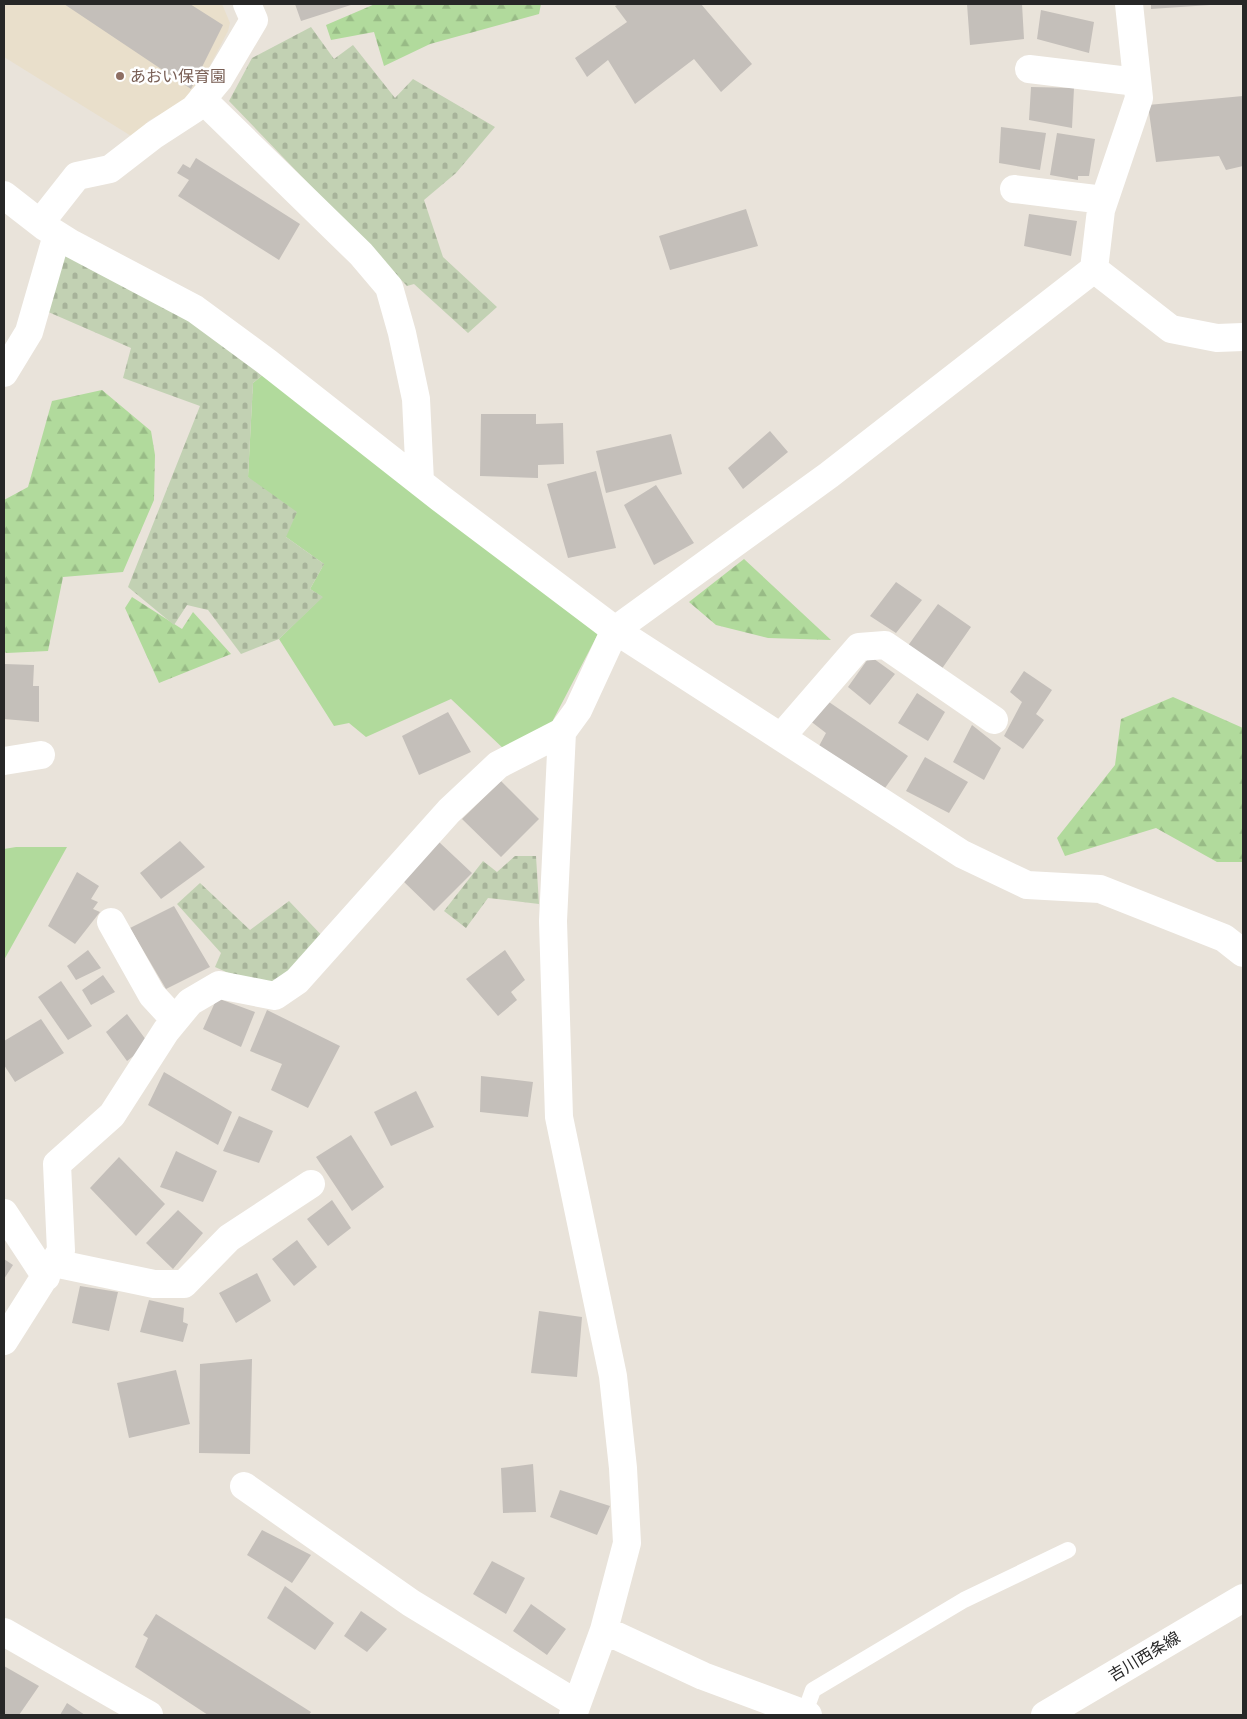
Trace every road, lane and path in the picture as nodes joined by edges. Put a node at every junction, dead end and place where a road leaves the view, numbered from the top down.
1 (247, 4) edge
2 (1128, 4) edge
3 (1029, 69) dead end
4 (1137, 82) junction
5 (202, 99) junction
6 (1014, 189) dead end
7 (4, 195) edge
8 (1104, 200) junction
9 (49, 229) junction
10 (1094, 269) junction
11 (1243, 336) edge
12 (4, 373) edge
13 (420, 482) junction
14 (615, 630) junction
15 (994, 720) dead end
16 (562, 732) junction
17 (781, 737) junction
18 (41, 755) dead end
19 (4, 762) edge
20 (111, 922) dead end
21 (1243, 953) edge
22 (175, 1020) junction
23 (312, 1184) dead end
24 (4, 1213) edge
25 (50, 1270) junction
26 (4, 1341) edge
27 (244, 1486) dead end
28 (1068, 1550) dead end
29 (1243, 1598) edge
30 (604, 1630) junction
31 (4, 1632) edge
32 (575, 1710) edge
33 (150, 1715) edge
34 (806, 1715) edge
35 (1045, 1715) edge

1 - 5 street
2 - 4 street
3 - 4 street
4 - 8 street
5 - 9 street
5 - 13 street
6 - 8 street
7 - 9 street
8 - 10 street
9 - 12 street
9 - 13 street
10 - 11 street
10 - 14 street
13 - 14 street
14 - 16 street
14 - 17 street
15 - 17 street
16 - 22 street
16 - 30 street
17 - 21 street
18 - 19 street
20 - 22 street
22 - 25 street
23 - 25 street
24 - 25 street
25 - 26 street
27 - 32 street
28 - 34 lane
29 - 35 street, 吉川西条線
30 - 32 street
30 - 34 street
31 - 33 street

